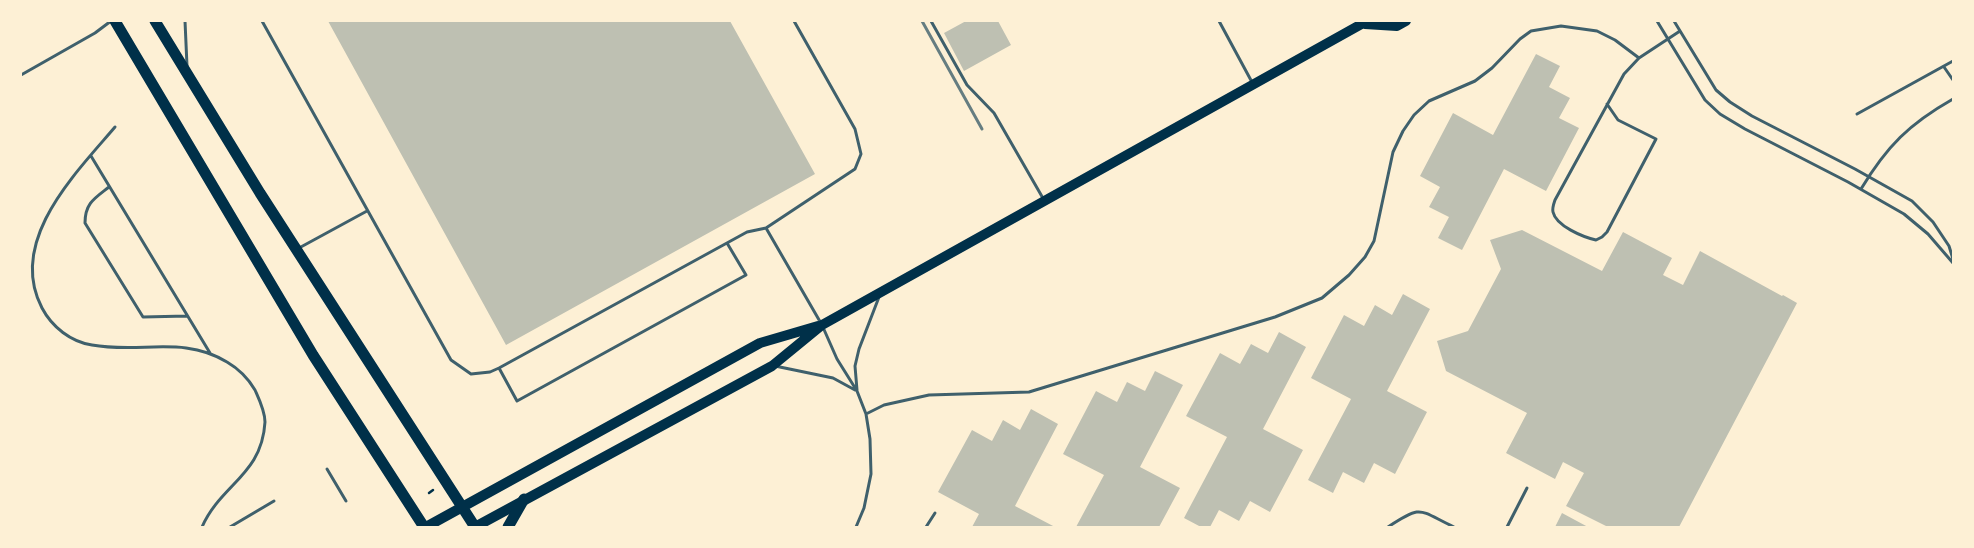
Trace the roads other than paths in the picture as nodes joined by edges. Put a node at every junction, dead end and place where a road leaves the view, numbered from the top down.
1 (111, 21) edge
2 (115, 21) edge
3 (155, 21) edge
4 (185, 21) edge
5 (262, 21) edge
6 (794, 21) edge
7 (932, 21) edge
8 (1219, 21) edge
9 (1406, 21) edge
10 (1657, 21) edge
11 (1674, 21) edge
12 (1366, 22) edge
13 (1680, 31) junction
14 (1667, 38) junction
15 (1639, 58) junction
16 (1953, 62) edge
17 (1944, 67) junction
18 (21, 75) edge
19 (187, 76) junction
20 (1953, 80) edge
21 (1254, 85) junction
22 (1953, 99) edge
23 (1607, 104) junction
24 (1857, 114) dead end
25 (115, 127) dead end
26 (91, 156) junction
27 (1869, 176) junction
28 (109, 187) junction
29 (1861, 189) junction
30 (1045, 201) junction
31 (367, 211) junction
32 (766, 228) junction
33 (727, 243) junction
34 (296, 249) junction
35 (1953, 259) edge
36 (1953, 263) edge
37 (880, 292) junction
38 (187, 316) junction
39 (822, 325) junction
40 (210, 353) junction
41 (772, 366) junction
42 (499, 368) junction
43 (857, 391) junction
44 (866, 414) junction
45 (327, 469) dead end
46 (1527, 488) dead end
47 (524, 499) junction
48 (274, 501) dead end
49 (346, 501) dead end
50 (463, 507) junction
51 (935, 513) dead end
52 (858, 526) edge
53 (202, 527) edge
54 (230, 527) edge
55 (425, 527) edge
56 (475, 527) edge
57 (508, 527) edge
58 (926, 527) edge
59 (1388, 527) edge
60 (1454, 527) edge
61 (1507, 527) edge

1 - 18 lane
2 - 55 highway
3 - 19 highway
4 - 19 lane
5 - 31 lane
6 - 32 lane
7 - 30 lane
8 - 21 lane
9 - 12 main road
10 - 14 lane
11 - 13 lane
12 - 21 main road
13 - 14 lane
13 - 27 lane
14 - 15 lane
14 - 29 lane
15 - 23 lane
15 - 44 lane
16 - 17 lane
17 - 20 lane
17 - 24 lane
19 - 34 highway
21 - 30 main road
22 - 27 lane
23 - 23 lane
25 - 26 lane
26 - 28 lane
26 - 40 lane
27 - 29 lane
27 - 35 lane
28 - 38 lane
28 - 38 lane
29 - 36 lane
30 - 37 main road
31 - 34 lane
31 - 42 lane
32 - 33 lane
32 - 39 lane
33 - 42 lane
33 - 42 lane
34 - 50 highway
37 - 39 main road
37 - 43 lane
38 - 40 lane
39 - 41 main road
39 - 43 lane
39 - 50 main road
40 - 53 lane
41 - 43 lane
41 - 47 main road
43 - 44 lane
44 - 52 lane
45 - 49 lane
46 - 61 lane
47 - 56 main road
47 - 57 highway
48 - 54 lane
50 - 55 main road
50 - 56 highway
51 - 58 lane
59 - 60 lane

